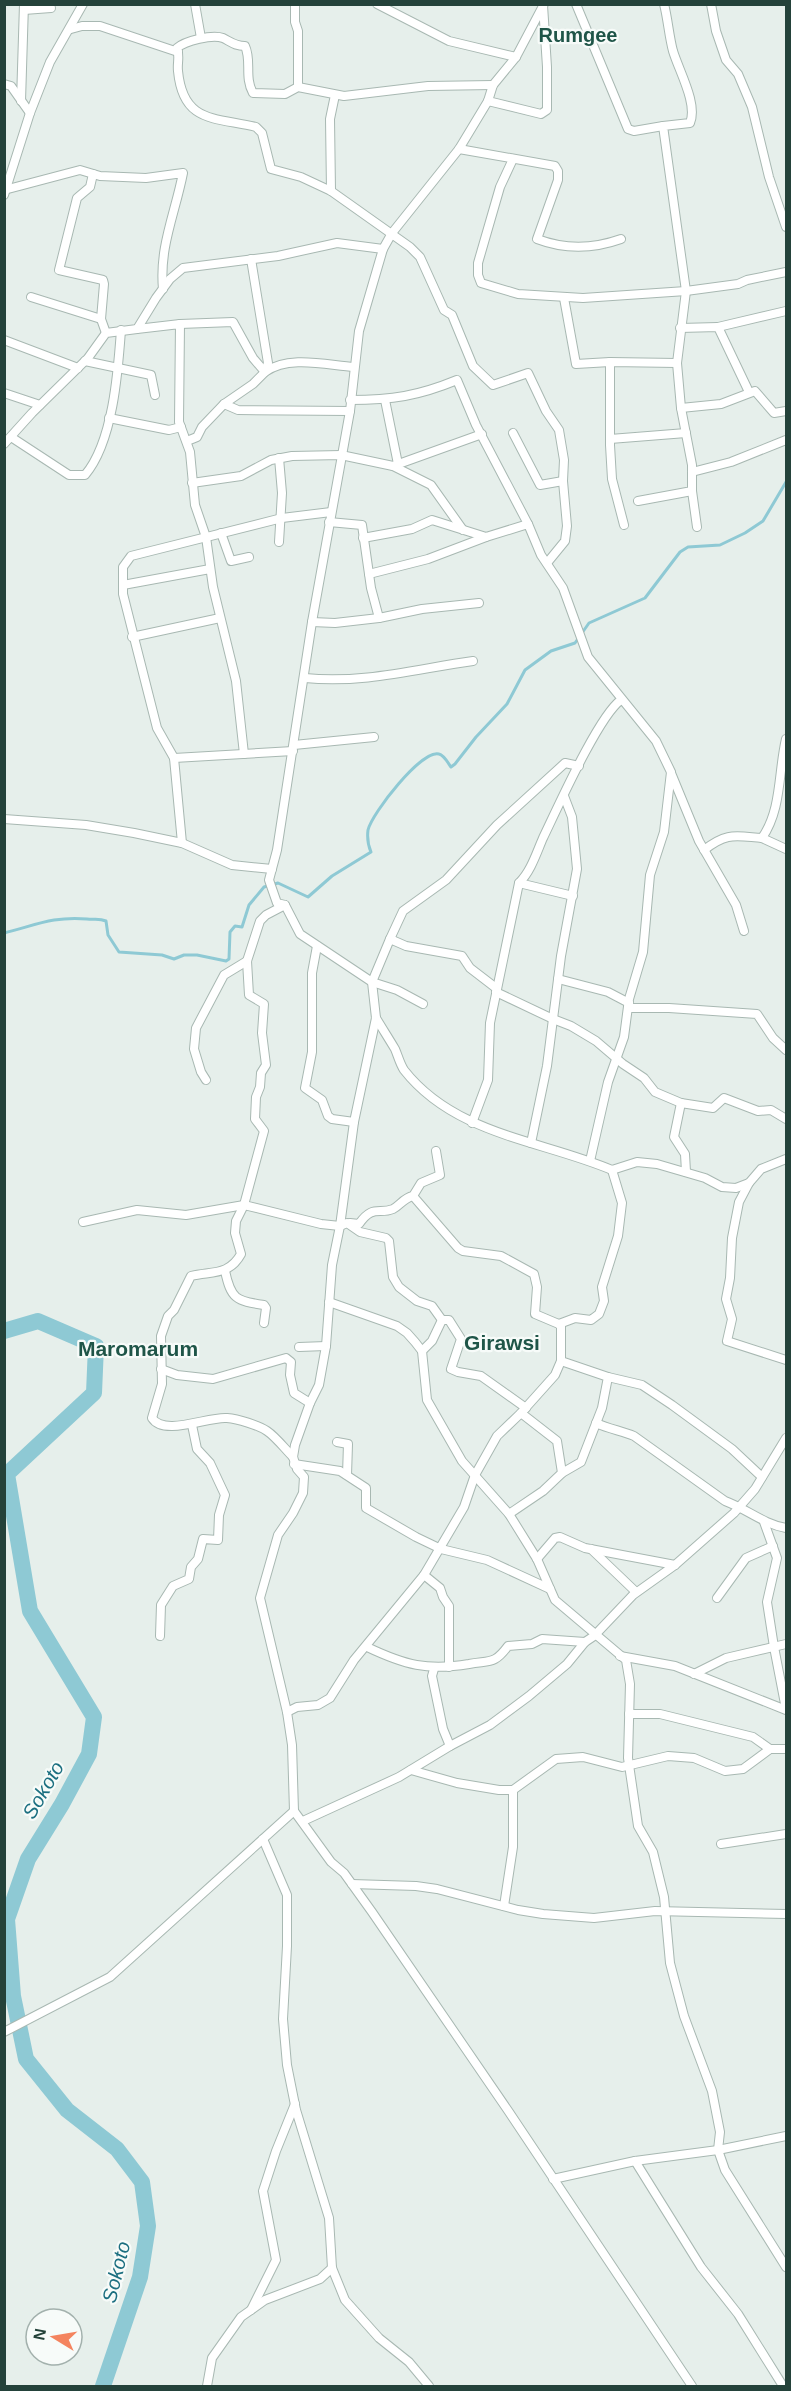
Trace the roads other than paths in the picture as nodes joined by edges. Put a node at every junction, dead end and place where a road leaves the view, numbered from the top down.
1 (195, 4) edge
2 (296, 4) edge
3 (378, 4) edge
4 (576, 4) edge
5 (664, 4) edge
6 (711, 4) edge
7 (543, 5) edge
8 (81, 6) edge
9 (24, 8) edge
10 (51, 8) dead end
11 (71, 30) junction
12 (201, 39) junction
13 (178, 52) junction
14 (516, 57) junction
15 (4, 84) edge
16 (493, 85) junction
17 (298, 87) junction
18 (335, 95) junction
19 (488, 100) junction
20 (21, 102) junction
21 (30, 113) junction
22 (663, 126) junction
23 (459, 149) junction
24 (513, 159) junction
25 (93, 174) junction
26 (331, 191) junction
27 (6, 192) edge
28 (786, 227) edge
29 (392, 233) junction
30 (621, 239) dead end
31 (383, 249) junction
32 (251, 259) junction
33 (162, 267) junction
34 (183, 268) junction
35 (786, 272) edge
36 (163, 289) junction
37 (686, 291) junction
38 (31, 297) dead end
39 (564, 298) junction
40 (786, 311) edge
41 (101, 319) junction
42 (180, 324) junction
43 (718, 327) junction
44 (680, 328) junction
45 (137, 329) junction
46 (121, 330) junction
47 (106, 333) junction
48 (4, 339) edge
49 (610, 362) junction
50 (677, 363) junction
51 (81, 365) junction
52 (354, 367) junction
53 (119, 369) junction
54 (265, 372) junction
55 (749, 392) junction
56 (4, 393) edge
57 (155, 394) dead end
58 (350, 400) junction
59 (385, 400) junction
60 (224, 404) junction
61 (40, 405) junction
62 (681, 408) junction
63 (350, 411) junction
64 (786, 411) edge
65 (109, 418) junction
66 (181, 427) junction
67 (482, 434) junction
68 (513, 434) dead end
69 (686, 434) junction
70 (610, 440) junction
71 (786, 440) edge
72 (8, 441) edge
73 (187, 441) junction
74 (341, 455) junction
75 (279, 458) junction
76 (395, 465) junction
77 (692, 472) junction
78 (563, 481) junction
79 (192, 483) junction
80 (692, 491) junction
81 (638, 501) dead end
82 (331, 512) junction
83 (282, 518) junction
84 (329, 522) junction
85 (528, 524) junction
86 (624, 525) dead end
87 (697, 527) dead end
88 (464, 530) junction
89 (221, 533) junction
90 (206, 537) junction
91 (486, 537) junction
92 (363, 538) junction
93 (279, 542) dead end
94 (249, 557) dead end
95 (547, 563) junction
96 (210, 569) junction
97 (369, 573) junction
98 (123, 585) junction
99 (479, 603) dead end
100 (220, 618) junction
101 (379, 618) junction
102 (312, 622) junction
103 (132, 637) junction
104 (473, 661) dead end
105 (305, 678) junction
106 (621, 699) junction
107 (374, 737) dead end
108 (786, 739) edge
109 (294, 748) junction
110 (244, 754) junction
111 (174, 758) junction
112 (579, 766) junction
113 (671, 772) junction
114 (564, 796) junction
115 (4, 819) edge
116 (770, 825) junction
117 (762, 838) junction
118 (182, 843) junction
119 (784, 847) edge
120 (704, 850) junction
121 (272, 869) junction
122 (519, 883) junction
123 (573, 896) junction
124 (285, 905) junction
125 (744, 931) dead end
126 (390, 939) junction
127 (317, 946) junction
128 (247, 961) junction
129 (558, 978) junction
130 (372, 982) junction
131 (496, 990) junction
132 (423, 1004) dead end
133 (628, 1005) junction
134 (376, 1018) junction
135 (553, 1019) junction
136 (786, 1050) edge
137 (616, 1058) junction
138 (206, 1080) dead end
139 (681, 1103) junction
140 (786, 1119) edge
141 (354, 1122) junction
142 (472, 1123) junction
143 (531, 1143) junction
144 (436, 1151) dead end
145 (786, 1159) edge
146 (590, 1161) junction
147 (612, 1170) junction
148 (686, 1172) junction
149 (749, 1183) junction
150 (413, 1196) junction
151 (244, 1205) junction
152 (83, 1222) dead end
153 (344, 1225) junction
154 (225, 1271) junction
155 (329, 1302) junction
156 (442, 1320) junction
157 (264, 1323) dead end
158 (559, 1324) junction
159 (326, 1346) junction
160 (298, 1347) dead end
161 (422, 1351) junction
162 (786, 1360) edge
163 (561, 1361) junction
164 (161, 1369) junction
165 (608, 1377) junction
166 (310, 1403) junction
167 (524, 1411) junction
168 (596, 1424) junction
169 (192, 1425) junction
170 (786, 1438) edge
171 (337, 1442) dead end
172 (786, 1451) edge
173 (775, 1458) junction
174 (294, 1461) junction
175 (562, 1473) junction
176 (347, 1475) junction
177 (475, 1475) junction
178 (762, 1477) junction
179 (741, 1507) junction
180 (510, 1514) junction
181 (764, 1522) junction
182 (786, 1528) edge
183 (773, 1546) junction
184 (441, 1549) junction
185 (591, 1549) junction
186 (537, 1559) junction
187 (675, 1565) junction
188 (424, 1575) junction
189 (550, 1589) junction
190 (636, 1592) junction
191 (717, 1598) dead end
192 (160, 1636) dead end
193 (594, 1636) junction
194 (585, 1642) junction
195 (786, 1644) edge
196 (367, 1647) junction
197 (774, 1647) junction
198 (620, 1656) junction
199 (449, 1667) junction
200 (434, 1669) junction
201 (694, 1674) junction
202 (786, 1709) edge
203 (287, 1712) junction
204 (629, 1714) junction
205 (450, 1746) junction
206 (770, 1749) junction
207 (786, 1749) edge
208 (629, 1765) junction
209 (411, 1770) junction
210 (513, 1790) junction
211 (294, 1811) junction
212 (303, 1821) junction
213 (786, 1834) edge
214 (263, 1839) junction
215 (721, 1844) dead end
216 (352, 1884) junction
217 (504, 1906) junction
218 (665, 1912) junction
219 (786, 1914) edge
220 (4, 2032) edge
221 (295, 2104) junction
222 (786, 2136) edge
223 (718, 2150) junction
224 (635, 2161) junction
225 (553, 2179) junction
226 (786, 2267) edge
227 (332, 2268) junction
228 (251, 2310) junction
229 (207, 2386) edge
230 (429, 2386) edge
231 (692, 2386) edge
232 (783, 2386) edge

1 - 12 street
2 - 17 street
3 - 14 street
4 - 22 street
5 - 22 street
6 - 28 street
7 - 14 street
7 - 19 street
8 - 11 street
9 - 10 street
9 - 20 street
11 - 13 street
11 - 21 street
12 - 13 street
12 - 17 street
13 - 26 street
14 - 16 street
15 - 20 street
16 - 18 street
16 - 19 street
17 - 18 street
18 - 26 street
19 - 23 street
20 - 21 street
21 - 27 street
22 - 37 street
23 - 24 street
23 - 29 street
24 - 30 street
24 - 39 street
25 - 27 street
25 - 33 street
25 - 41 street
26 - 29 street
29 - 31 street
29 - 78 street
31 - 32 street
31 - 52 street
32 - 34 street
32 - 54 street
33 - 34 street
33 - 36 street
34 - 36 street
35 - 37 street
36 - 45 street
37 - 39 street
37 - 44 street
38 - 41 street
39 - 49 street
40 - 43 street
41 - 47 street
42 - 45 street
42 - 54 street
42 - 66 street
43 - 44 street
43 - 55 street
44 - 50 street
45 - 46 street
46 - 47 street
46 - 53 street
47 - 51 street
48 - 51 street
49 - 50 street
49 - 70 street
50 - 62 street
51 - 53 street
51 - 61 street
52 - 54 street
52 - 58 street
53 - 57 street
53 - 65 street
54 - 60 street
55 - 62 street
55 - 64 street
56 - 61 street
58 - 59 street
58 - 63 street
59 - 67 street
59 - 76 street
60 - 63 street
60 - 73 street
61 - 72 street
62 - 69 street
63 - 74 street
65 - 66 street
65 - 72 street
66 - 73 street
67 - 76 street
67 - 85 street
68 - 78 street
69 - 70 street
69 - 77 street
70 - 86 street
71 - 77 street
73 - 79 street
74 - 75 street
74 - 76 street
74 - 82 street
75 - 79 street
75 - 83 street
76 - 88 street
77 - 80 street
78 - 95 street
79 - 90 street
80 - 81 street
80 - 87 street
82 - 83 street
82 - 84 street
83 - 89 street
83 - 93 street
84 - 92 street
84 - 102 street
85 - 91 street
85 - 95 street
88 - 91 street
88 - 92 street
89 - 90 street
89 - 94 street
90 - 96 street
90 - 98 street
91 - 97 street
92 - 97 street
95 - 106 street
96 - 98 street
96 - 100 street
97 - 101 street
98 - 103 street
99 - 101 street
100 - 103 street
100 - 110 street
101 - 102 street
102 - 105 street
103 - 111 street
104 - 105 street
105 - 109 street
106 - 112 street
106 - 113 street
107 - 109 street
108 - 116 street
109 - 110 street
109 - 121 street
110 - 111 street
111 - 118 street
112 - 114 street
112 - 126 street
113 - 120 street
113 - 133 street
114 - 122 street
114 - 123 street
115 - 118 street
116 - 117 street
116 - 119 street
117 - 119 street
117 - 120 street
118 - 121 street
120 - 125 street
121 - 124 street
122 - 123 street
122 - 131 street
123 - 129 street
124 - 127 street
124 - 128 street
126 - 130 street
126 - 131 street
127 - 130 street
127 - 141 street
128 - 138 street
128 - 151 street
129 - 133 street
129 - 135 street
130 - 132 street
130 - 134 street
131 - 135 street
131 - 142 street
133 - 136 street
133 - 137 street
134 - 141 street
134 - 142 street
135 - 137 street
135 - 143 street
137 - 139 street
137 - 146 street
139 - 140 street
139 - 148 street
141 - 153 street
142 - 143 street
143 - 146 street
144 - 150 street
145 - 149 street
146 - 147 street
147 - 148 street
147 - 158 street
148 - 149 street
149 - 162 street
150 - 153 street
150 - 158 street
151 - 152 street
151 - 153 street
151 - 154 street
153 - 155 street
153 - 156 street
154 - 157 street
154 - 164 street
155 - 159 street
155 - 161 street
156 - 161 street
156 - 167 street
158 - 163 street
159 - 160 street
159 - 166 street
161 - 177 street
163 - 165 street
163 - 167 street
164 - 166 street
164 - 169 street
165 - 168 street
165 - 178 street
166 - 174 street
167 - 175 street
167 - 177 street
168 - 175 street
168 - 179 street
169 - 174 street
169 - 192 street
170 - 173 street
171 - 176 street
172 - 173 street
173 - 178 street
174 - 176 street
174 - 203 street
175 - 180 street
176 - 184 street
177 - 180 street
177 - 184 street
178 - 179 street
179 - 181 street
179 - 187 street
180 - 186 street
181 - 182 street
181 - 183 street
183 - 191 street
183 - 197 street
184 - 188 street
184 - 189 street
185 - 186 street
185 - 187 street
185 - 190 street
186 - 189 street
187 - 190 street
188 - 196 street
188 - 199 street
189 - 193 street
190 - 193 street
193 - 194 street
193 - 198 street
194 - 199 street
194 - 205 street
195 - 197 street
196 - 200 street
196 - 203 street
197 - 201 street
197 - 202 street
198 - 201 street
198 - 204 street
199 - 200 street
200 - 205 street
201 - 202 street
203 - 211 street
204 - 206 street
204 - 208 street
205 - 209 street
206 - 207 street
206 - 208 street
208 - 210 street
208 - 218 street
209 - 210 street
209 - 212 street
210 - 217 street
211 - 212 street
211 - 214 street
212 - 216 street
213 - 215 street
214 - 220 street
214 - 221 street
216 - 217 street
216 - 225 street
217 - 218 street
218 - 219 street
218 - 223 street
221 - 227 street
221 - 228 street
222 - 223 street
223 - 224 street
223 - 226 street
224 - 225 street
224 - 232 street
225 - 231 street
227 - 228 street
227 - 230 street
228 - 229 street

